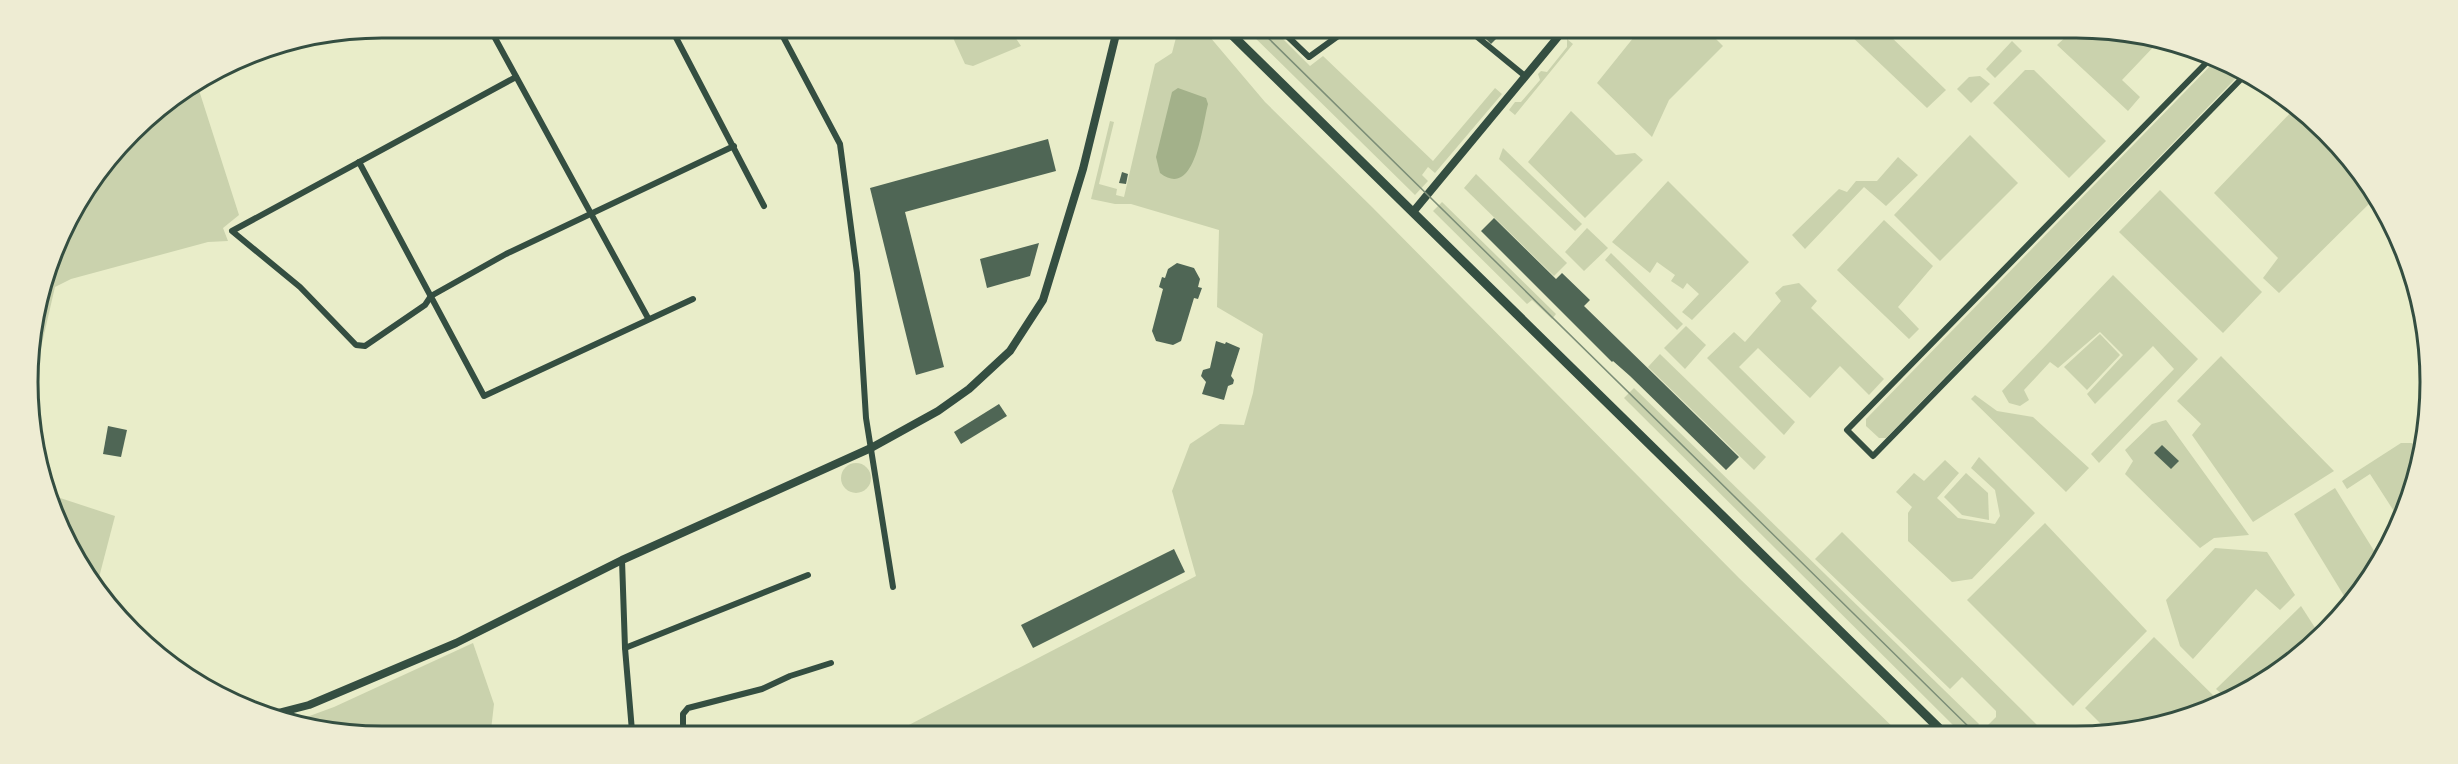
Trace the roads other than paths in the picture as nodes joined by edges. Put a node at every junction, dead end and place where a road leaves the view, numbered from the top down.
1 (495, 38) edge
2 (676, 38) edge
3 (784, 38) edge
4 (1116, 38) edge
5 (1235, 38) edge
6 (1290, 38) edge
7 (1335, 38) edge
8 (1479, 38) edge
9 (1557, 38) edge
10 (2206, 63) edge
11 (1525, 76) junction
12 (516, 77) junction
13 (2240, 80) edge
14 (734, 146) junction
15 (359, 162) junction
16 (764, 206) dead end
17 (1413, 212) junction
18 (592, 213) junction
19 (431, 296) junction
20 (693, 299) dead end
21 (648, 318) junction
22 (871, 447) junction
23 (622, 560) junction
24 (808, 575) dead end
25 (893, 586) dead end
26 (625, 648) junction
27 (831, 663) dead end
28 (283, 712) edge
29 (632, 726) edge
30 (682, 726) edge
31 (1937, 726) edge

1 - 12 street
2 - 14 street
3 - 22 street
4 - 22 main road
5 - 17 main road
6 - 7 street
8 - 11 street
9 - 11 main road
10 - 13 street
11 - 17 main road
12 - 15 street
12 - 18 street
14 - 16 street
14 - 18 street
15 - 19 street
15 - 19 street
17 - 31 main road
18 - 19 street
18 - 21 street
19 - 21 street
20 - 21 street
22 - 23 main road
22 - 25 street
23 - 26 street
23 - 28 main road
24 - 26 street
26 - 29 street
27 - 30 street

